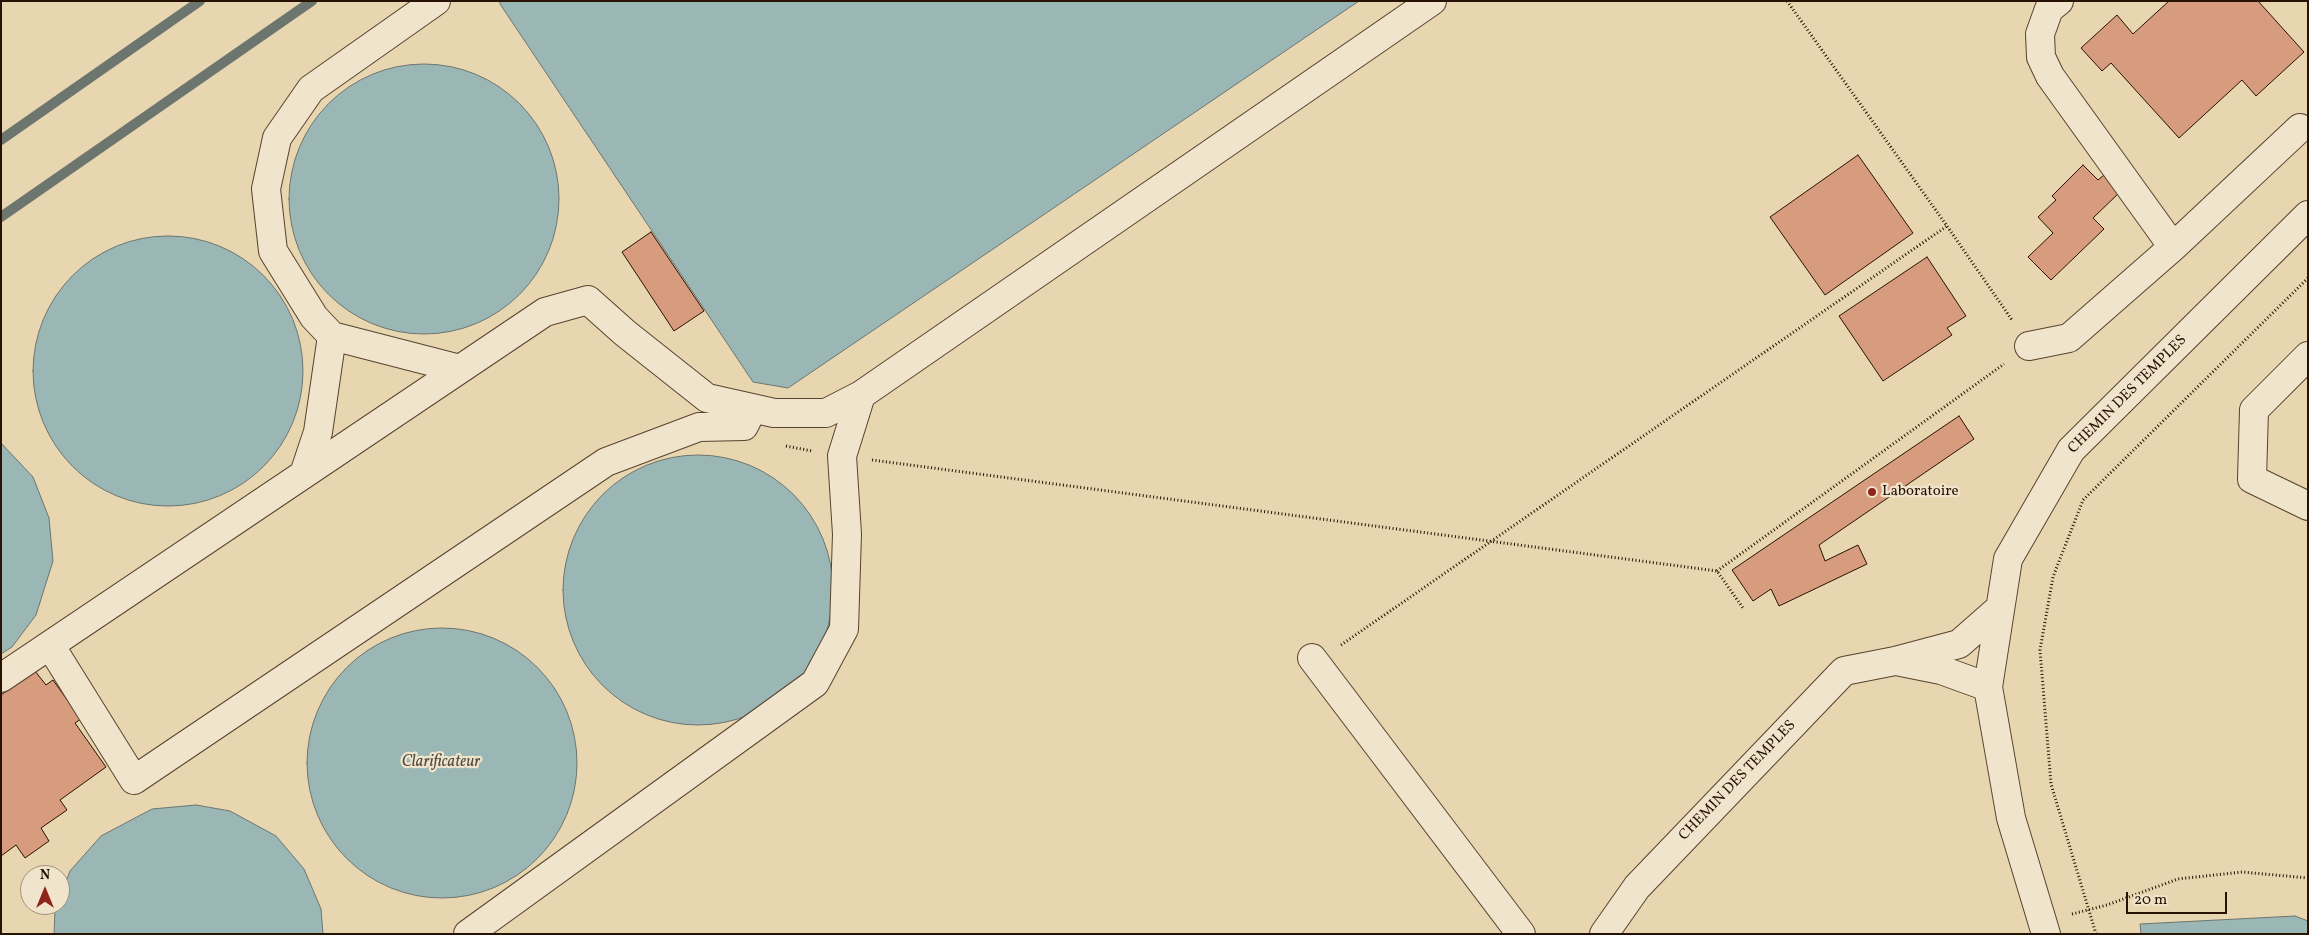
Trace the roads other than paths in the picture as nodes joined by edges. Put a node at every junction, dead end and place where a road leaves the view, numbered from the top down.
1 (436, 1) edge
2 (1432, 1) edge
3 (2059, 1) edge
4 (2300, 128) dead end
5 (2308, 215) edge
6 (2174, 247) junction
7 (332, 336) junction
8 (2029, 346) road end
9 (2308, 356) edge
10 (460, 369) junction
11 (861, 395) junction
12 (763, 411) junction
13 (304, 474) junction
14 (2308, 506) edge
15 (2000, 608) junction
16 (50, 645) junction
17 (1313, 661) road end
18 (1894, 661) junction
19 (1, 678) edge
20 (1988, 687) junction
21 (468, 934) edge
22 (1521, 934) edge
23 (1604, 934) edge
24 (2046, 934) edge

1 - 7 street
2 - 11 street
3 - 6 street
4 - 6 street
5 - 15 street, CHEMIN DES TEMPLES
6 - 8 street
7 - 10 street
7 - 13 street
9 - 14 street
10 - 12 street
10 - 13 street
11 - 12 street
11 - 21 street
12 - 16 street
13 - 16 street
15 - 18 street, CHEMIN DES TEMPLES
15 - 20 street, CHEMIN DES TEMPLES
16 - 19 street
17 - 22 street
18 - 20 street, CHEMIN DES TEMPLES
18 - 23 street, CHEMIN DES TEMPLES
20 - 24 street

